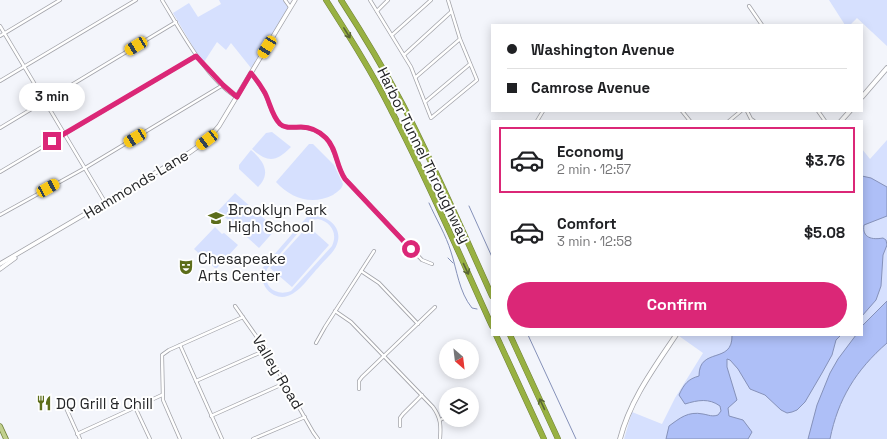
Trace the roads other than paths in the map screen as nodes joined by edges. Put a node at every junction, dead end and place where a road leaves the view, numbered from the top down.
1 (60, 0) edge
2 (136, 0) edge
3 (162, 0) edge
4 (285, 0) edge
5 (295, 0) edge
6 (326, 0) edge
7 (341, 0) edge
8 (370, 0) edge
9 (388, 0) edge
10 (431, 0) edge
11 (448, 0) edge
12 (749, 6) dead end
13 (290, 8) junction
14 (377, 11) junction
15 (451, 12) junction
16 (176, 22) junction
17 (761, 24) edge
18 (0, 26) edge
19 (4, 33) junction
20 (392, 35) junction
21 (0, 36) edge
22 (460, 39) junction
23 (404, 55) junction
24 (196, 56) junction
25 (470, 64) junction
26 (24, 67) junction
27 (887, 68) edge
28 (251, 73) junction
29 (416, 77) junction
30 (0, 81) edge
31 (223, 85) junction
32 (863, 96) edge
33 (237, 97) junction
34 (45, 101) junction
35 (425, 102) junction
36 (683, 112) edge
37 (740, 112) edge
38 (849, 112) edge
39 (689, 120) edge
40 (730, 120) edge
41 (842, 120) edge
42 (0, 128) edge
43 (65, 133) junction
44 (85, 168) junction
45 (0, 172) edge
46 (105, 202) junction
47 (0, 215) edge
48 (26, 250) junction
49 (374, 250) dead end
50 (0, 264) edge
51 (432, 264) dead end
52 (0, 269) edge
53 (361, 271) junction
54 (491, 294) edge
55 (235, 306) dead end
56 (435, 307) dead end
57 (335, 311) junction
58 (243, 317) junction
59 (418, 324) junction
60 (491, 324) edge
61 (496, 336) edge
62 (510, 336) edge
63 (675, 336) edge
64 (316, 343) dead end
65 (180, 345) junction
66 (266, 350) junction
67 (384, 357) junction
68 (196, 381) junction
69 (285, 383) junction
70 (359, 389) dead end
71 (162, 395) junction
72 (422, 395) junction
73 (66, 408) dead end
74 (135, 408) junction
75 (211, 416) junction
76 (304, 416) junction
77 (439, 418) edge
78 (400, 426) dead end
79 (441, 427) edge
80 (0, 428) edge
81 (77, 434) junction
82 (6, 439) edge
83 (80, 439) edge
84 (150, 439) edge
85 (180, 439) edge
86 (222, 439) edge
87 (253, 439) edge
88 (318, 439) edge
89 (440, 439) edge
90 (544, 439) edge
91 (558, 439) edge
92 (620, 439) edge

1 - 19 street
2 - 26 street
3 - 16 street
4 - 13 street
5 - 13 street, Hammonds Lane
6 -> 60 highway, Harbor Tunnel Throughway
7 - 54 highway, Harbor Tunnel Throughway
8 - 14 street
9 - 14 street
10 - 20 street
11 - 15 street
12 - 17 street
13 - 28 street, Hammonds Lane
14 - 20 street
15 - 22 street
15 - 23 street
16 - 24 street
16 - 34 street
18 - 19 street
19 - 21 street
19 - 26 street
20 - 23 street
22 - 25 street
22 - 29 street
23 - 29 street
24 - 31 street
24 - 43 street
25 - 35 street
25 - 35 street
26 - 30 street
26 - 34 street
27 - 32 main road
28 - 33 street, Hammonds Lane
28 - 51 street
29 - 35 street
31 - 33 street
31 - 44 street
33 - 46 street, Hammonds Lane
34 - 42 street
34 - 43 street
36 - 39 street
37 - 40 street
38 - 41 main road
43 - 44 street
43 - 45 street
44 - 46 street
44 - 47 street
46 - 48 street, Hammonds Lane
48 - 50 street, Hammonds Lane
48 - 52 street, Hammonds Lane
49 - 53 street
53 - 57 street
53 - 59 street
55 - 58 street, Valley Road
56 - 59 street
57 - 64 street
57 - 67 street
58 - 65 street
58 - 66 street, Valley Road
59 - 67 street
61 - 90 highway
91 -> 62 highway
63 - 92 main road
65 - 68 street
65 - 71 street
66 - 68 street
66 - 69 street, Valley Road
67 - 70 street
67 - 72 street
68 - 75 street
69 - 75 street
69 - 76 street, Valley Road
71 - 74 street
71 - 85 street
72 - 77 street
72 - 78 street
73 - 81 street
74 - 81 street
74 - 84 street
75 - 86 street
76 - 87 street
76 - 88 street, Valley Road
79 - 89 street
80 - 82 main road
81 - 83 street

